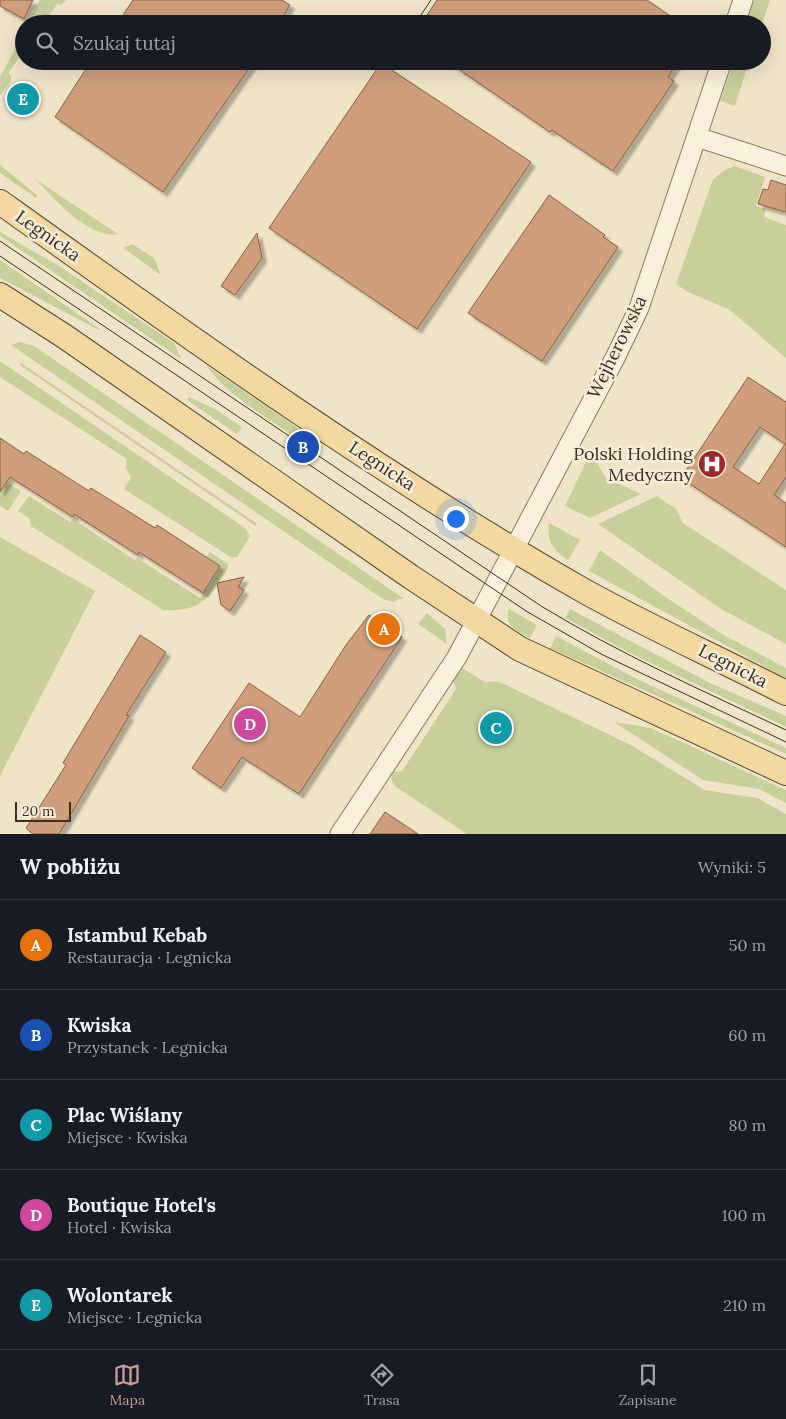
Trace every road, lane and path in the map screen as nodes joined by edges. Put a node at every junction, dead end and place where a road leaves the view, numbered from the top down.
1 (743, 0) edge
2 (738, 15) edge
3 (719, 70) edge
4 (697, 137) junction
5 (786, 166) edge
6 (0, 202) edge
7 (0, 295) edge
8 (514, 548) junction
9 (475, 621) junction
10 (786, 693) edge
11 (786, 773) edge
12 (340, 834) edge

1 - 2 street
3 - 4 street, Wejherowska
4 - 5 street
4 - 8 street, Wejherowska
6 - 8 main road, Legnicka
7 - 9 main road
8 - 9 street, Wejherowska
8 - 10 main road, Legnicka
9 - 11 main road
9 - 12 street, Wejherowska

